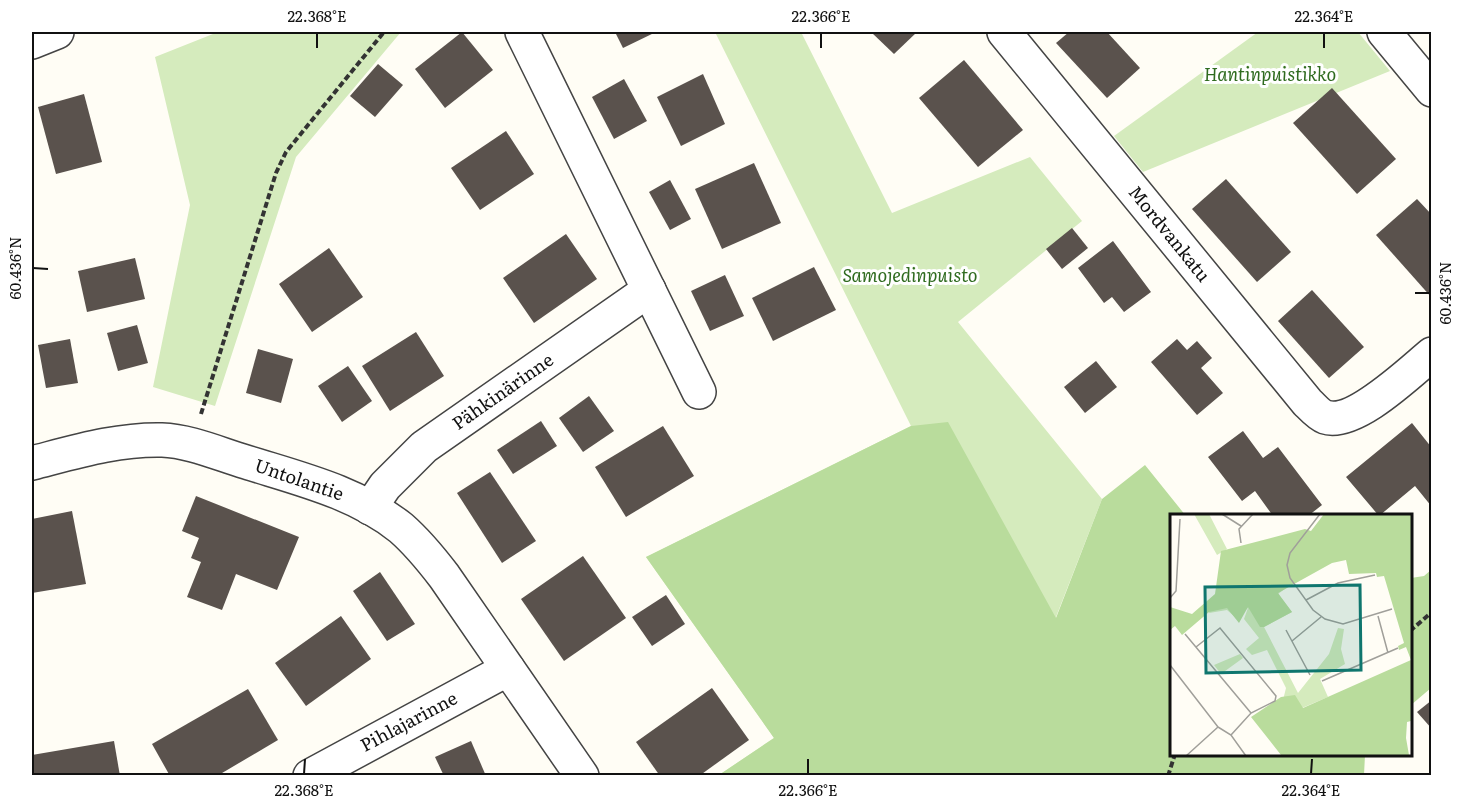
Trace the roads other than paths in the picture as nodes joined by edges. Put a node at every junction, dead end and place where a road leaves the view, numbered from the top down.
1 (57, 32) edge
2 (522, 32) edge
3 (1004, 32) edge
4 (1384, 32) edge
5 (32, 42) edge
6 (1431, 90) edge
7 (649, 290) junction
8 (1431, 354) edge
9 (699, 392) dead end
10 (32, 463) edge
11 (370, 508) junction
12 (508, 669) junction
13 (310, 776) edge
14 (582, 776) edge

1 - 5 street
2 - 7 street
3 - 8 street, Mordvankatu
4 - 6 street
7 - 9 street
7 - 11 street, Pähkinärinne
10 - 11 street, Untolantie
11 - 12 street, Untolantie
12 - 13 street, Pihlajarinne
12 - 14 street, Untolantie

